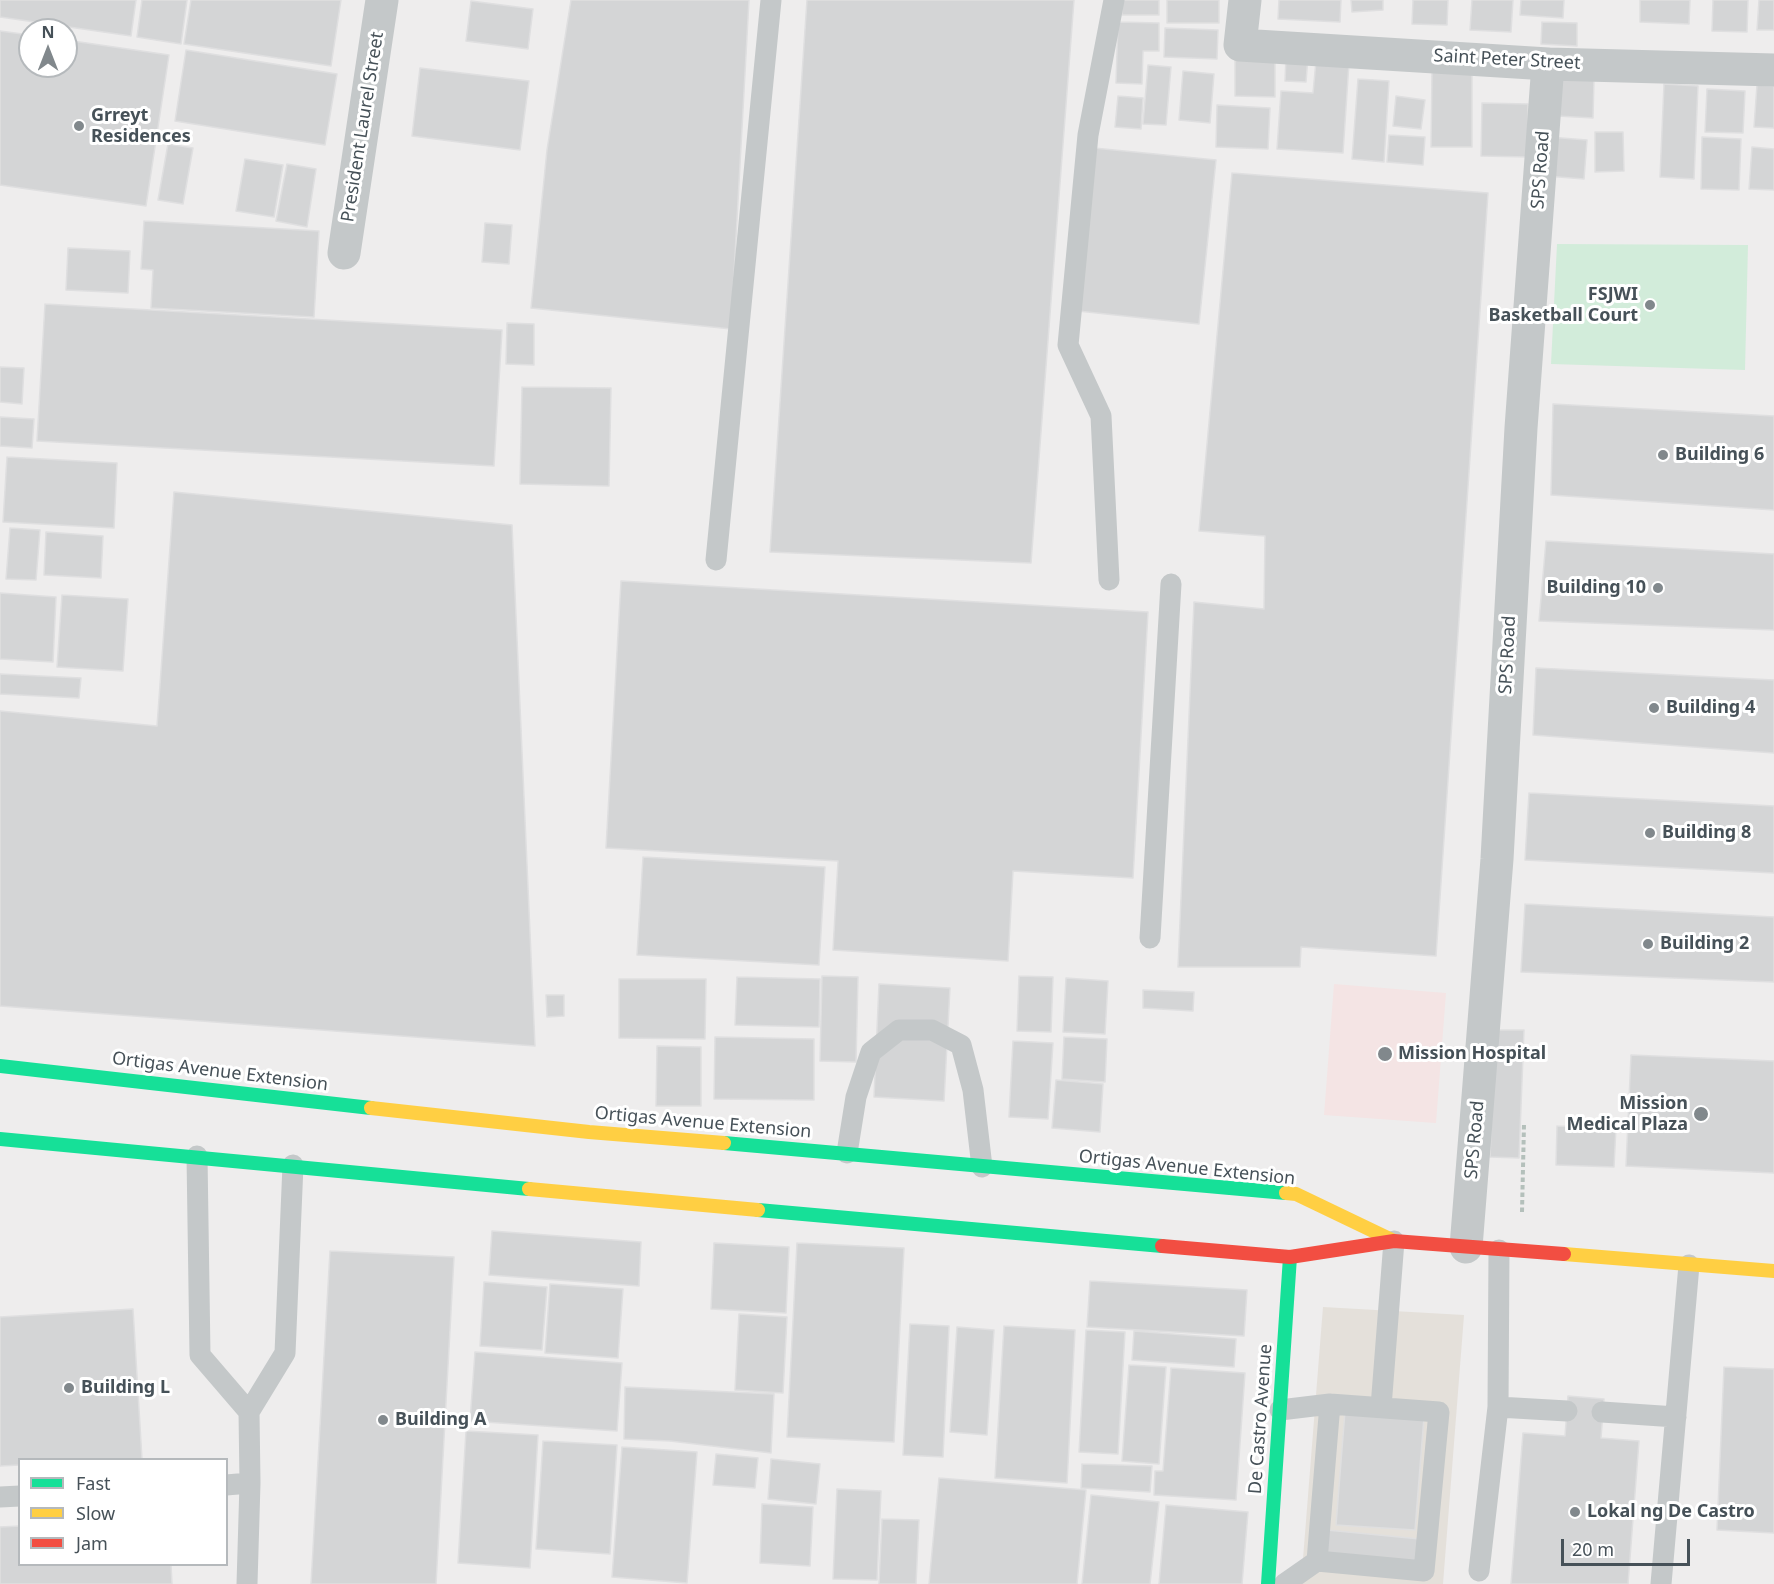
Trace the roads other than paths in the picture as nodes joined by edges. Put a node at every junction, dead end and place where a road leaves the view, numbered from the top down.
1 (382, 0) edge
2 (771, 0) edge
3 (1114, 0) edge
4 (1245, 0) edge
5 (1548, 64) junction
6 (1774, 70) edge
7 (344, 253) dead end
8 (716, 560) dead end
9 (1109, 580) dead end
10 (1171, 584) dead end
11 (1150, 938) dead end
12 (0, 1066) edge
13 (0, 1138) edge
14 (847, 1153) junction
15 (197, 1156) junction
16 (293, 1165) junction
17 (982, 1167) junction
18 (1394, 1241) junction
19 (1466, 1247) junction
20 (1499, 1250) junction
21 (1290, 1257) junction
22 (1689, 1265) junction
23 (1774, 1271) edge
24 (1330, 1404) junction
25 (1381, 1407) junction
26 (1498, 1407) junction
27 (1280, 1410) junction
28 (1567, 1411) dead end
29 (249, 1412) junction
30 (1602, 1412) dead end
31 (1676, 1417) junction
32 (250, 1483) junction
33 (228, 1485) edge
34 (18, 1496) edge
35 (0, 1497) edge
36 (1317, 1562) junction
37 (1479, 1571) dead end
38 (247, 1584) edge
39 (1268, 1584) edge
40 (1284, 1584) edge
41 (1661, 1584) edge

1 - 7 street, President Laurel Street
2 - 8 lane
3 - 9 lane
4 - 5 street, Saint Peter Street
5 - 6 street, Saint Peter Street
5 - 19 street, SPS Road
10 - 11 lane
12 - 14 main road, Ortigas Avenue Extension
13 - 15 main road, Ortigas Avenue Extension
14 - 17 main road, Ortigas Avenue Extension
14 - 17 lane
15 - 16 main road, Ortigas Avenue Extension
15 - 29 lane
16 - 21 main road, Ortigas Avenue Extension
16 - 29 lane
17 - 18 main road, Ortigas Avenue Extension
18 - 19 main road, Ortigas Avenue Extension
18 - 21 main road, Ortigas Avenue Extension
18 - 25 lane
19 - 20 main road, Ortigas Avenue Extension
20 - 22 main road, Ortigas Avenue Extension
20 - 26 lane
21 - 27 main road, De Castro Avenue
22 - 23 main road, Ortigas Avenue Extension
22 - 31 lane
24 - 25 lane
24 - 27 lane
24 - 36 lane
25 - 36 lane
26 - 28 lane
26 - 37 lane
27 - 39 main road, De Castro Avenue
29 - 32 lane
30 - 31 lane
31 - 41 lane
32 - 33 lane
32 - 38 lane
34 - 35 lane
36 - 40 lane

